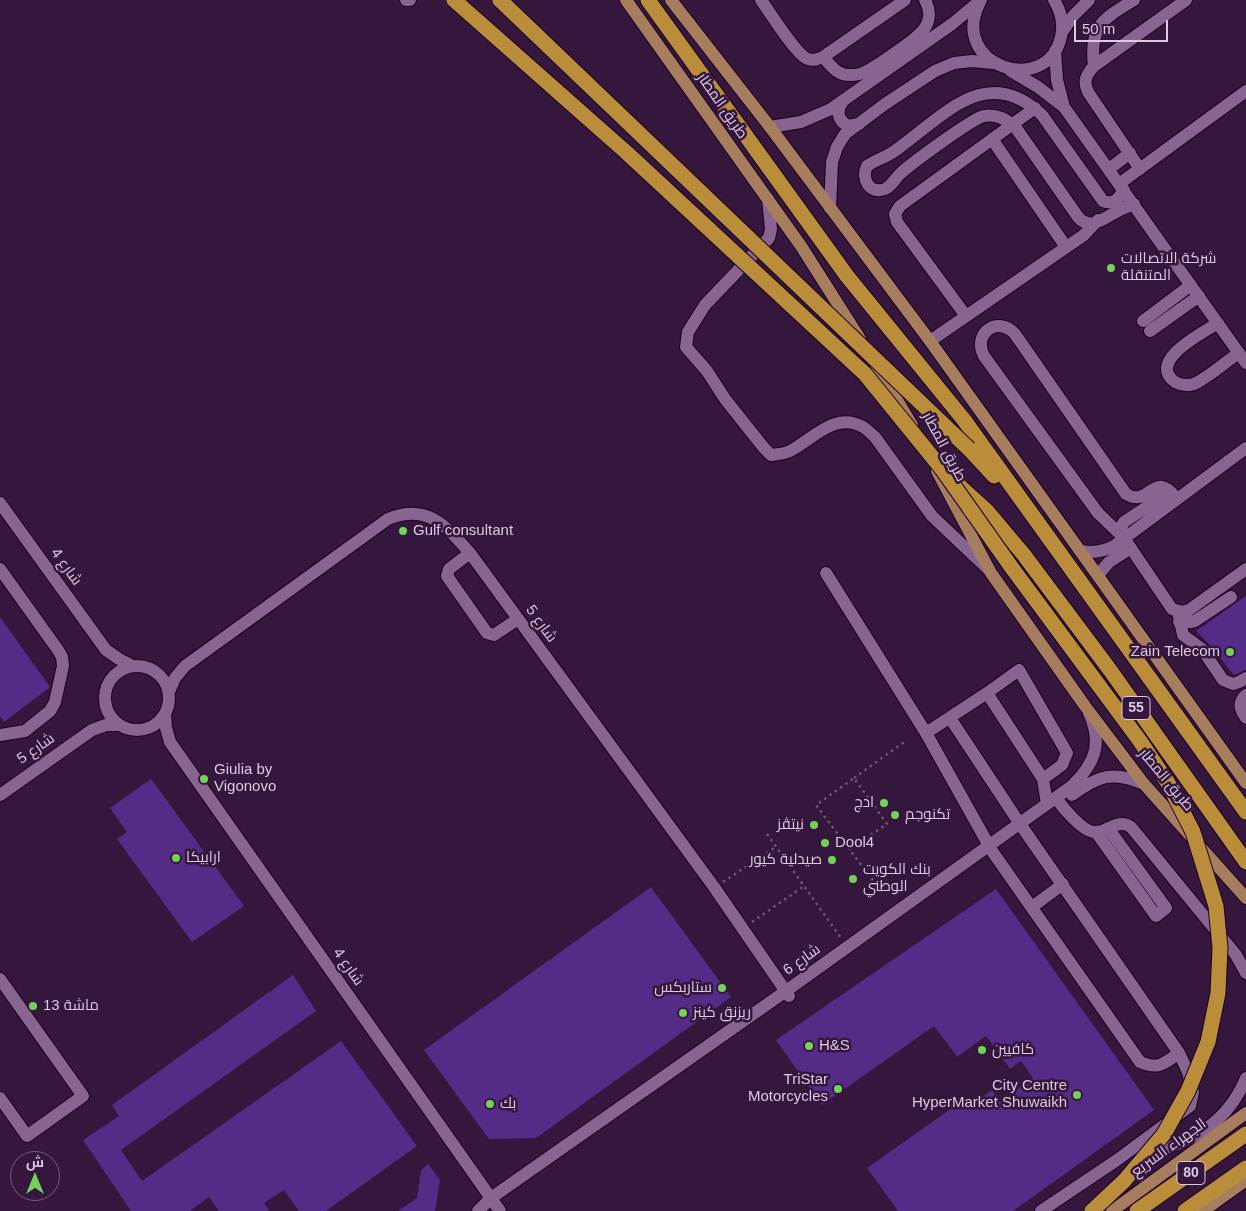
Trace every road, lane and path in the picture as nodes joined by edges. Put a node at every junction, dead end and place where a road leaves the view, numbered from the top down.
1 (406, 0) edge
2 (410, 0) edge
3 (454, 0) edge
4 (500, 0) edge
5 (626, 0) edge
6 (648, 0) edge
7 (671, 0) edge
8 (761, 0) edge
9 (905, 0) edge
10 (925, 0) edge
11 (982, 0) edge
12 (1055, 0) edge
13 (1134, 0) edge
14 (1186, 0) edge
15 (1087, 1) edge
16 (1062, 31) junction
17 (1055, 51) junction
18 (823, 57) junction
19 (895, 57) junction
20 (993, 63) junction
21 (1094, 66) junction
22 (1009, 70) junction
23 (1246, 91) edge
24 (843, 101) junction
25 (1064, 107) junction
26 (1035, 108) junction
27 (860, 123) junction
28 (1013, 124) junction
29 (770, 127) junction
30 (992, 139) junction
31 (1130, 154) junction
32 (1108, 169) junction
33 (1140, 169) junction
34 (1121, 187) junction
35 (768, 199) junction
36 (1107, 202) junction
37 (1134, 204) junction
38 (830, 208) junction
39 (1096, 224) junction
40 (1066, 247) junction
41 (1191, 285) junction
42 (1199, 296) junction
43 (966, 316) junction
44 (1218, 323) junction
45 (930, 341) junction
46 (1243, 358) edge
47 (1246, 448) edge
48 (942, 469) junction
49 (1162, 497) dead end
50 (1177, 499) junction
51 (0, 503) edge
52 (1047, 535) junction
53 (1125, 539) junction
54 (1080, 551) junction
55 (470, 553) junction
56 (0, 569) edge
57 (1246, 569) edge
58 (826, 573) dead end
59 (991, 573) junction
60 (1098, 575) junction
61 (11, 584) junction
62 (0, 592) edge
63 (1231, 597) dead end
64 (1179, 617) junction
65 (518, 619) junction
66 (106, 650) junction
67 (133, 666) junction
68 (185, 666) junction
69 (154, 670) junction
70 (111, 678) junction
71 (1246, 678) edge
72 (169, 692) junction
73 (987, 693) junction
74 (1246, 695) edge
75 (105, 702) junction
76 (1085, 706) junction
77 (165, 714) junction
78 (950, 718) junction
79 (1246, 718) edge
80 (119, 725) junction
81 (92, 730) junction
82 (143, 730) junction
83 (926, 733) junction
84 (0, 735) edge
85 (907, 740) dead end
86 (170, 742) junction
87 (854, 778) junction
88 (1043, 779) junction
89 (1144, 784) junction
90 (1246, 784) edge
91 (0, 795) edge
92 (1054, 802) junction
93 (1246, 812) edge
94 (1022, 827) junction
95 (1108, 828) junction
96 (1096, 832) junction
97 (767, 834) dead end
98 (776, 847) junction
99 (991, 848) junction
100 (849, 849) junction
101 (1246, 862) edge
102 (1063, 884) junction
103 (804, 886) junction
104 (714, 887) junction
105 (879, 888) dead end
106 (1246, 898) edge
107 (1032, 907) junction
108 (743, 928) junction
109 (847, 948) junction
110 (1246, 973) edge
111 (0, 979) edge
112 (788, 994) junction
113 (1180, 1054) junction
114 (1246, 1078) edge
115 (0, 1098) edge
116 (1246, 1113) edge
117 (1246, 1134) edge
118 (1116, 1160) junction
119 (1246, 1168) edge
120 (1246, 1180) edge
121 (492, 1206) edge
122 (478, 1211) edge
123 (1041, 1211) edge
124 (1092, 1211) edge
125 (1112, 1211) edge
126 (1137, 1211) edge
127 (1185, 1211) edge
128 (1202, 1211) edge

1 - 2 street
3 - 48 highway, bridge
4 - 52 highway, bridge
5 - 35 main road, طريق المطار / 55
6 - 52 highway
7 - 29 main road, طريق المطار
8 - 18 street
9 - 18 street
10 - 19 street
11 - 19 street
11 - 20 street
12 - 15 street
12 - 16 street
13 - 21 street
14 - 21 street
15 - 16 street
16 - 17 street
17 - 22 street
17 - 25 street
18 - 19 street
19 - 24 street
20 - 22 street
20 - 27 street
21 - 31 street
22 - 25 street
23 - 33 street
24 - 27 street
24 - 29 street
25 - 32 street
26 - 28 street
26 - 28 street
26 - 36 street
27 - 38 street
28 - 30 street
28 - 39 street
29 - 38 main road, طريق المطار
30 - 40 street
30 - 43 street
31 - 32 street
31 - 33 street
32 - 34 street
33 - 34 street
34 - 36 street
34 - 37 street
35 - 59 main road, طريق المطار / 55
35 - 59 street
36 - 39 street
37 - 39 street
37 - 41 street
38 - 45 main road, طريق المطار
39 - 40 street
40 - 43 street
41 - 42 street
41 - 42 street
42 - 44 street
43 - 45 street
44 - 46 street
44 - 46 street
45 - 54 main road, طريق المطار
47 - 50 street
48 - 101 highway, طريق المطار / 55, bridge
48 - 124 highway, bridge
49 - 53 street
50 - 53 street
50 - 53 street
51 - 66 street, شارع 4
52 - 93 highway, 55
53 - 54 street
53 - 60 street
53 - 64 street
54 - 60 main road, طريق المطار
55 - 65 street, شارع 5
55 - 65 street
55 - 68 street, شارع 5
56 - 61 street
57 - 64 street
58 - 83 street
59 - 76 main road, طريق المطار / 55
60 - 90 main road, طريق المطار
61 - 62 street
61 - 84 street
63 - 64 street
64 - 71 street
65 - 104 street, شارع 5
66 - 67 street, شارع 4
66 - 70 street, شارع 4
67 - 69 street
67 - 70 street
68 - 69 street, شارع 5
68 - 72 street, شارع 5
69 - 72 street
70 - 75 street
72 - 77 street
73 - 78 street
73 - 88 street
73 - 88 street
74 - 79 street
75 - 80 street
75 - 81 street, شارع 5
76 - 89 main road, طريق المطار / 55
76 - 92 street, شارع 6
77 - 82 street
77 - 86 street, شارع 4
78 - 83 street
78 - 94 street
80 - 81 street, شارع 5
80 - 82 street
81 - 91 street, شارع 5
82 - 86 street, شارع 4
83 - 99 street
85 - 87 path
86 - 121 street, شارع 4
87 - 100 path
87 - 100 path
88 - 92 street
89 - 92 street, شارع 6
89 - 106 main road, طريق المطار / 55
92 - 94 street, شارع 6
92 - 96 street
94 - 99 street, شارع 6
94 - 102 street
95 - 96 street
95 - 96 street
95 - 110 street
97 - 98 path
98 - 103 path
98 - 104 path
99 - 107 street
99 - 109 street, شارع 6
99 - 112 street, شارع 6
100 - 105 path
102 - 107 street
102 - 113 street
103 - 108 path
103 - 109 path
104 - 108 street, شارع 5
107 - 113 street
108 - 112 street, شارع 5
109 - 112 street, شارع 6
111 - 115 street
112 - 121 street, شارع 6
113 - 118 street
114 - 118 street
116 - 125 main road, الجهراء السريع
117 - 126 highway, 80
118 - 123 street
119 - 127 highway, 80
120 - 128 main road
121 - 122 street, شارع 6

